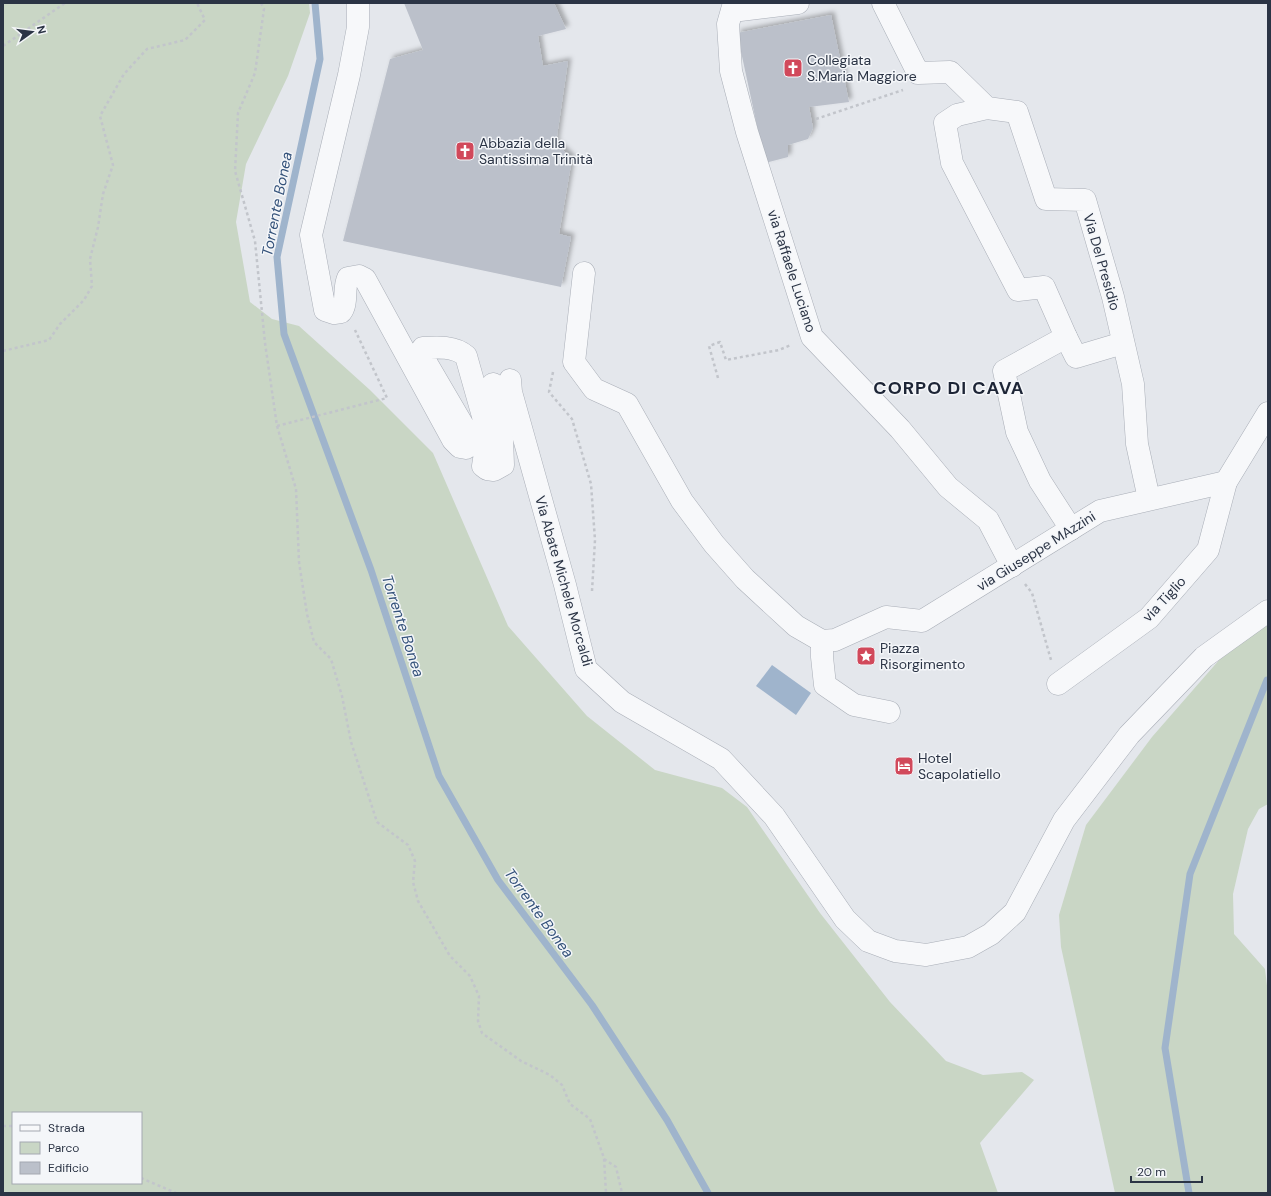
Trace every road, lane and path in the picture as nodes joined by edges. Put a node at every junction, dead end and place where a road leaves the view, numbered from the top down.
1 (65, 3) edge
2 (197, 3) edge
3 (261, 3) edge
4 (358, 3) edge
5 (798, 3) edge
6 (883, 3) edge
7 (731, 13) edge
8 (3, 46) edge
9 (918, 73) junction
10 (987, 108) junction
11 (816, 119) dead end
12 (584, 273) dead end
13 (345, 307) junction
14 (812, 337) junction
15 (1066, 337) junction
16 (1123, 343) junction
17 (3, 351) edge
18 (553, 369) dead end
19 (718, 378) dead end
20 (1268, 413) edge
21 (277, 426) junction
22 (1226, 482) junction
23 (1149, 499) junction
24 (1071, 529) junction
25 (1012, 566) junction
26 (592, 594) dead end
27 (1268, 611) edge
28 (822, 641) junction
29 (1058, 684) joint
30 (889, 712) dead end
31 (604, 1158) junction
32 (142, 1178) edge
33 (176, 1193) edge
34 (606, 1193) edge
35 (622, 1193) edge

1 - 8 path
2 - 17 path
3 - 21 path
4 - 13 street
5 - 7 street
6 - 9 street
7 - 14 street, via Raffaele Luciano
9 - 10 street
9 - 11 path
10 - 15 street
10 - 16 street, Via Del Presidio
12 - 28 street
13 - 21 path
13 - 27 street, Via Abate Michele Morcaldi
14 - 19 path
14 - 25 street, via Raffaele Luciano
15 - 16 street
15 - 24 street
16 - 23 street, Via Del Presidio
18 - 26 path
20 - 22 street, via Tiglio
21 - 31 path
22 - 23 street, via Giuseppe MAzzini
22 - 29 street, via Tiglio
23 - 24 street, via Giuseppe MAzzini
24 - 25 street, via Giuseppe MAzzini
25 - 28 street, via Giuseppe MAzzini
25 - 29 path
28 - 30 street
31 - 34 path
31 - 35 path
32 - 33 path

